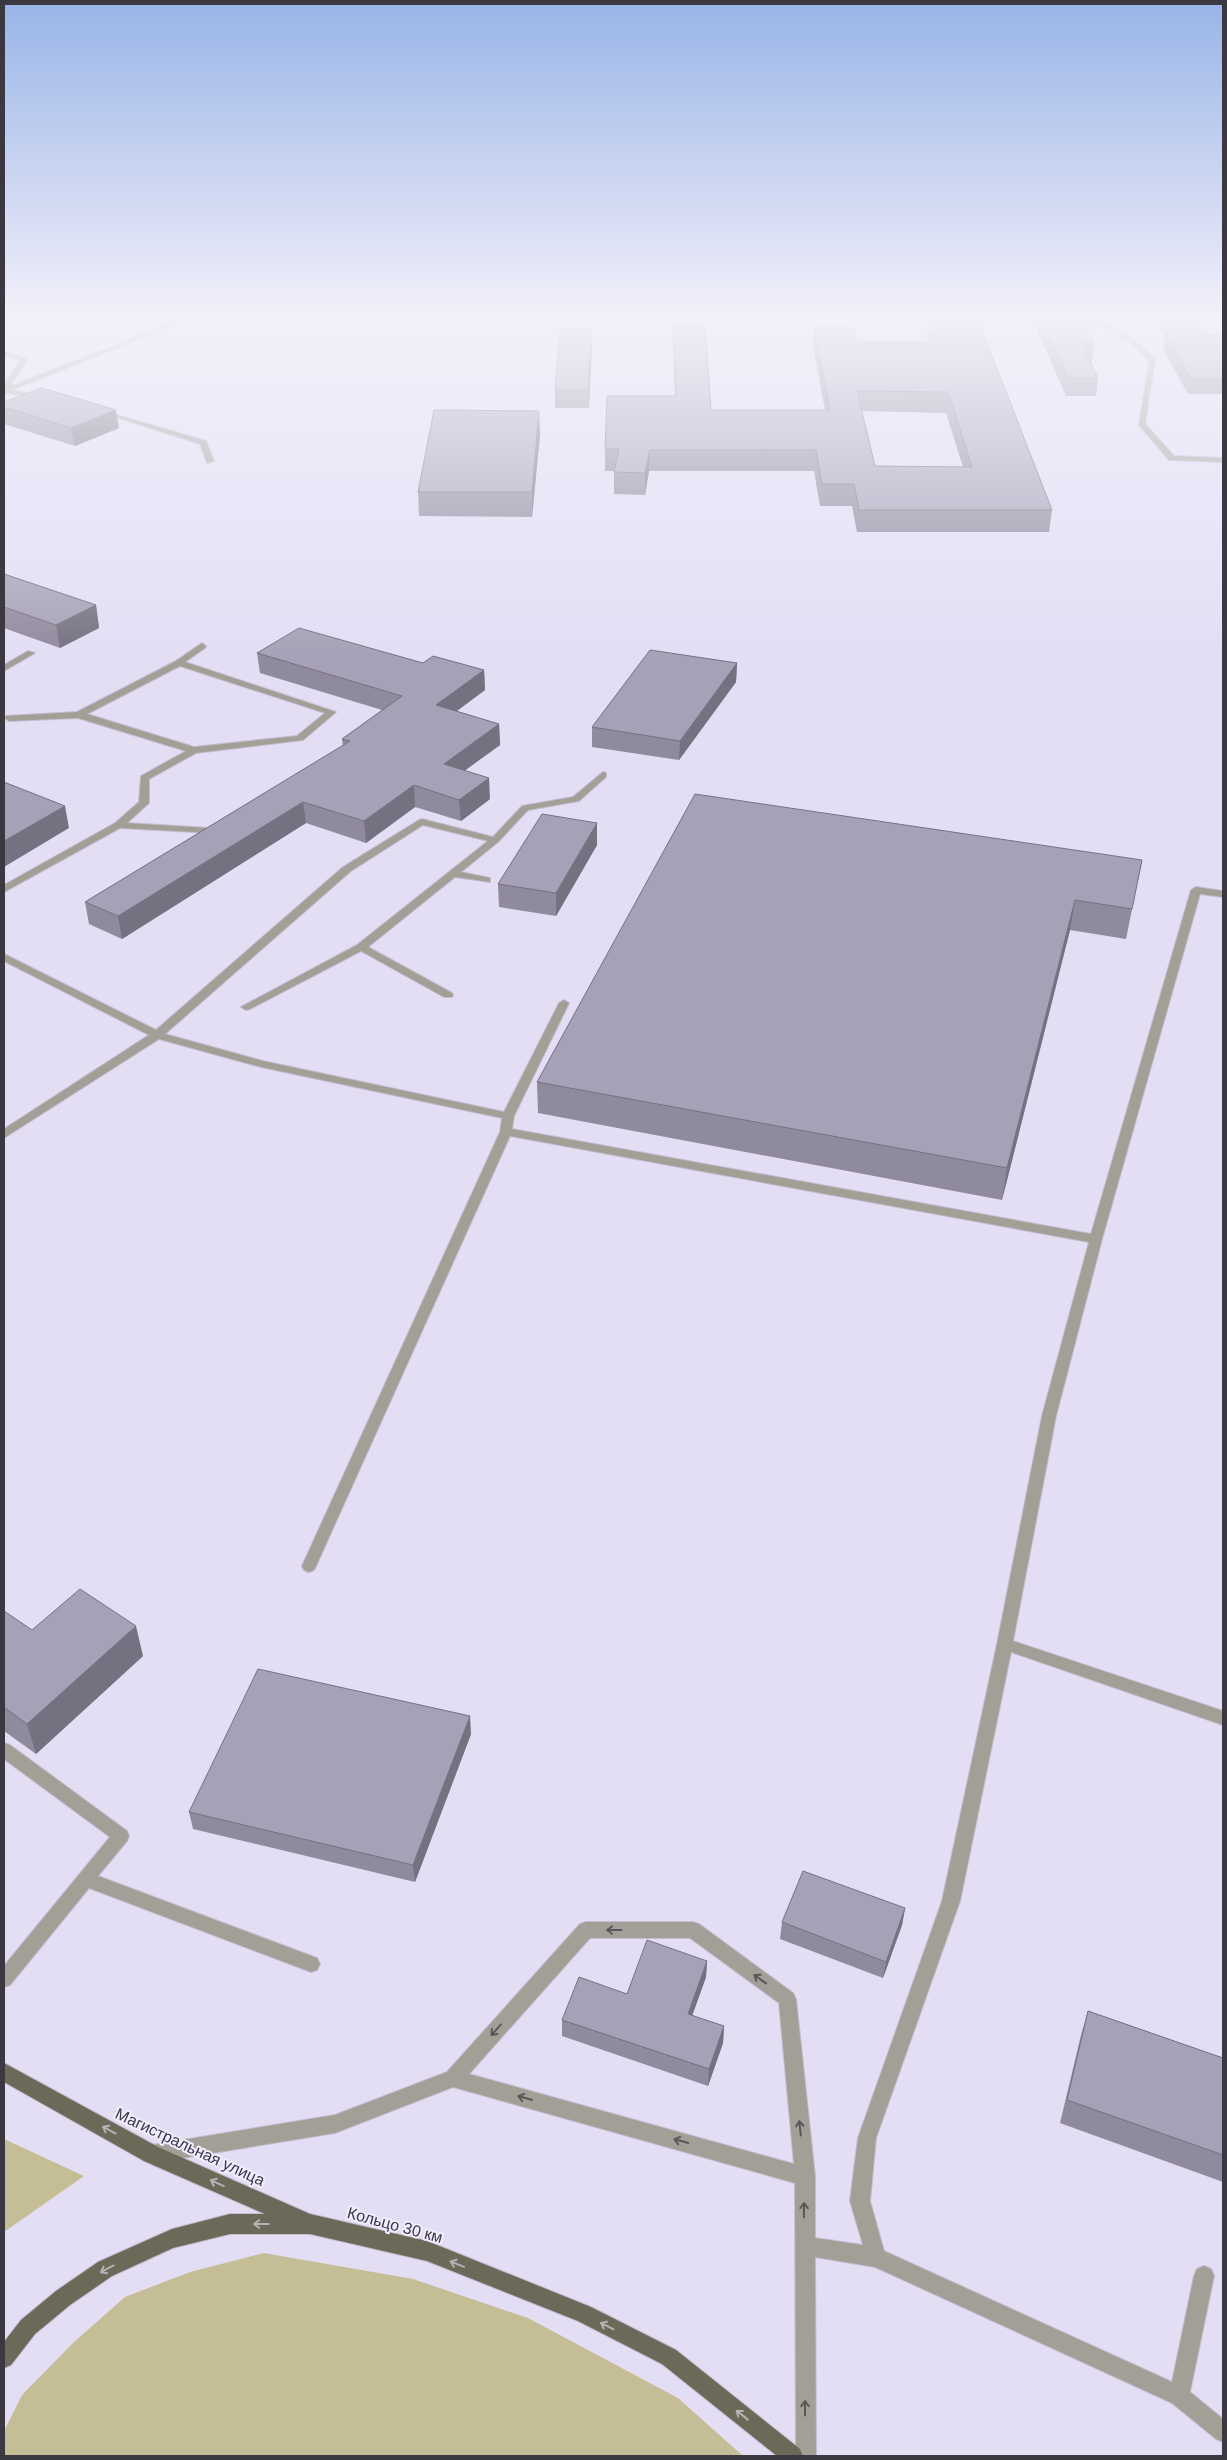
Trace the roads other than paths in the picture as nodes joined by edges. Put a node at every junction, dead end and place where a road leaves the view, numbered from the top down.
1 (162, 430) edge
2 (1146, 430) edge
3 (1223, 460) edge
4 (210, 461) dead end
5 (202, 646) dead end
6 (31, 653) dead end
7 (179, 663) junction
8 (4, 668) edge
9 (79, 715) junction
10 (9, 718) dead end
11 (194, 750) junction
12 (602, 775) dead end
13 (118, 824) junction
14 (209, 831) edge
15 (495, 840) junction
16 (453, 874) junction
17 (486, 880) dead end
18 (4, 889) edge
19 (1223, 894) edge
20 (361, 947) junction
21 (4, 957) edge
22 (448, 995) dead end
23 (564, 1003) dead end
24 (246, 1006) dead end
25 (157, 1035) junction
26 (508, 1116) junction
27 (506, 1132) junction
28 (4, 1134) edge
29 (1096, 1239) junction
30 (309, 1566) dead end
31 (1006, 1644) junction
32 (1223, 1718) edge
33 (4, 1752) edge
34 (85, 1879) junction
35 (311, 1964) dead end
36 (4, 1979) edge
37 (4, 2072) edge
38 (453, 2078) junction
39 (151, 2154) junction
40 (805, 2176) junction
41 (310, 2224) junction
42 (804, 2246) junction
43 (876, 2257) junction
44 (1204, 2276) dead end
45 (4, 2358) edge
46 (1179, 2396) junction
47 (1223, 2432) edge
48 (794, 2456) edge
49 (806, 2456) edge

1 - 4 street
2 - 3 street
5 - 7 street
6 - 8 street
7 - 9 street
7 - 11 street
9 - 10 street
9 - 11 street
11 - 13 street
12 - 15 street
13 - 14 street
13 - 18 street
15 - 16 street
15 - 25 street
16 - 17 street
16 - 20 street
19 - 29 street
20 - 22 street
20 - 24 street
21 - 25 street
23 - 26 street
25 - 26 street
25 - 28 street
26 - 27 street
27 - 29 street
27 - 30 street
29 - 31 street
31 - 32 street
31 - 43 street
33 - 34 street
34 - 35 street
34 - 36 street
39 -> 37 main road, Магистральная улица
38 - 39 street
40 -> 38 street
40 -> 38 street
41 -> 39 main road, Магистральная улица
42 -> 40 street
41 -> 45 main road, Кольцо 30 км
48 -> 41 main road, Кольцо 30 км
42 - 43 street
49 -> 42 street
43 - 46 street
44 - 46 street
46 - 47 street

